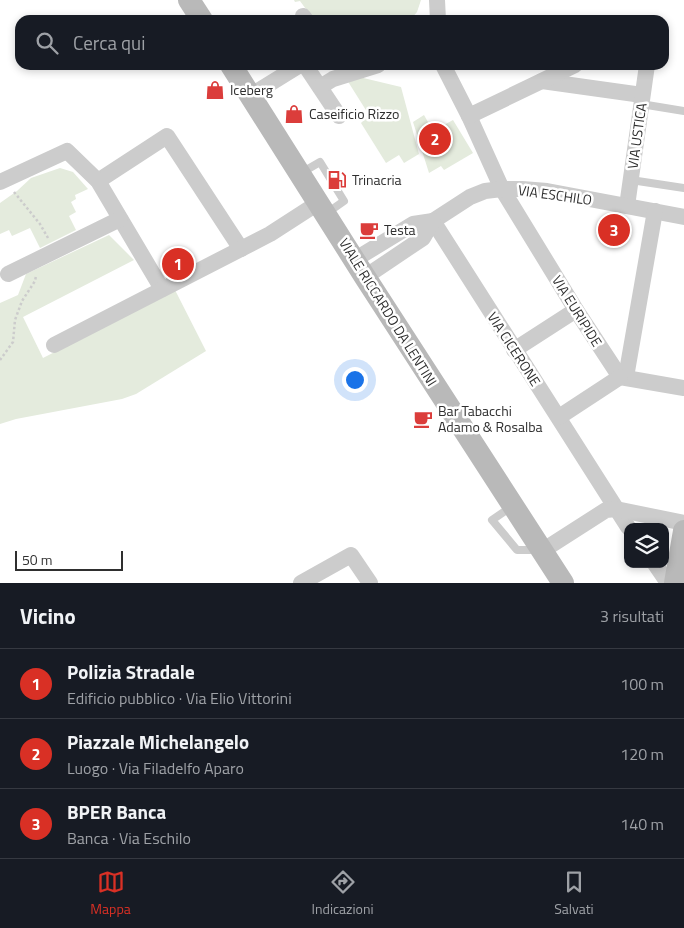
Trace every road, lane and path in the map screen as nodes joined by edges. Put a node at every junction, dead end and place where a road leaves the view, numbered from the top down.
1 (189, 0) edge
2 (437, 0) edge
3 (199, 15) edge
4 (438, 15) edge
5 (234, 70) edge
6 (292, 70) edge
7 (308, 70) edge
8 (362, 70) edge
9 (447, 70) edge
10 (565, 70) edge
11 (646, 70) edge
12 (542, 81) junction
13 (320, 87) junction
14 (250, 96) junction
15 (642, 100) junction
16 (684, 111) edge
17 (476, 112) junction
18 (339, 116) dead end
19 (631, 180) junction
20 (2, 181) edge
21 (98, 181) junction
22 (684, 188) edge
23 (502, 189) junction
24 (627, 206) junction
25 (322, 208) junction
26 (655, 211) junction
27 (684, 217) edge
28 (120, 219) junction
29 (433, 221) junction
30 (241, 249) junction
31 (54, 252) junction
32 (39, 259) junction
33 (359, 268) junction
34 (8, 274) dead end
35 (162, 289) junction
36 (576, 310) junction
37 (54, 345) dead end
38 (514, 350) junction
39 (0, 360) edge
40 (623, 377) junction
41 (684, 388) edge
42 (559, 417) junction
43 (616, 509) junction
44 (625, 523) edge
45 (684, 524) edge
46 (684, 532) edge
47 (542, 551) junction
48 (659, 568) edge
49 (301, 583) edge
50 (370, 583) edge
51 (563, 583) edge
52 (675, 583) edge

1 - 3 main road
2 - 4 street
5 - 14 main road, VIALE RICCARDO DA LENTINI
6 - 14 street
7 - 13 street
8 - 13 street
9 - 17 street, VIA EURIPIDE
10 - 12 street
11 - 15 street, VIA USTICA
12 - 15 street
12 - 17 street
13 - 18 street
14 - 25 main road, VIALE RICCARDO DA LENTINI
15 - 16 lane
15 - 19 street, VIA USTICA
17 - 23 street, VIA EURIPIDE
19 - 22 lane
19 - 24 street, VIA USTICA
20 - 21 street
20 - 31 path
21 - 28 street
21 - 30 street
23 - 24 street, VIA ESCHILO
23 - 29 street, VIA ESCHILO
23 - 36 street, VIA EURIPIDE
24 - 26 street, VIA ESCHILO
25 - 30 street
25 - 33 main road, VIALE RICCARDO DA LENTINI
26 - 27 street, VIA ESCHILO
26 - 40 street
28 - 31 street
28 - 35 street
29 - 33 street
29 - 38 street, VIA CICERONE
30 - 35 street
31 - 32 street
32 - 34 street
32 - 39 path
33 - 47 main road, VIALE RICCARDO DA LENTINI
35 - 37 street
36 - 38 street
36 - 40 street, VIA EURIPIDE
38 - 42 street, VIA CICERONE
40 - 41 street
40 - 42 street
42 - 43 street, VIA CICERONE
43 - 44 street, VIA CICERONE
43 - 45 street
43 - 47 street
46 - 52 main road
47 - 51 main road, VIALE RICCARDO DA LENTINI
48 - 52 street
49 - 50 street

